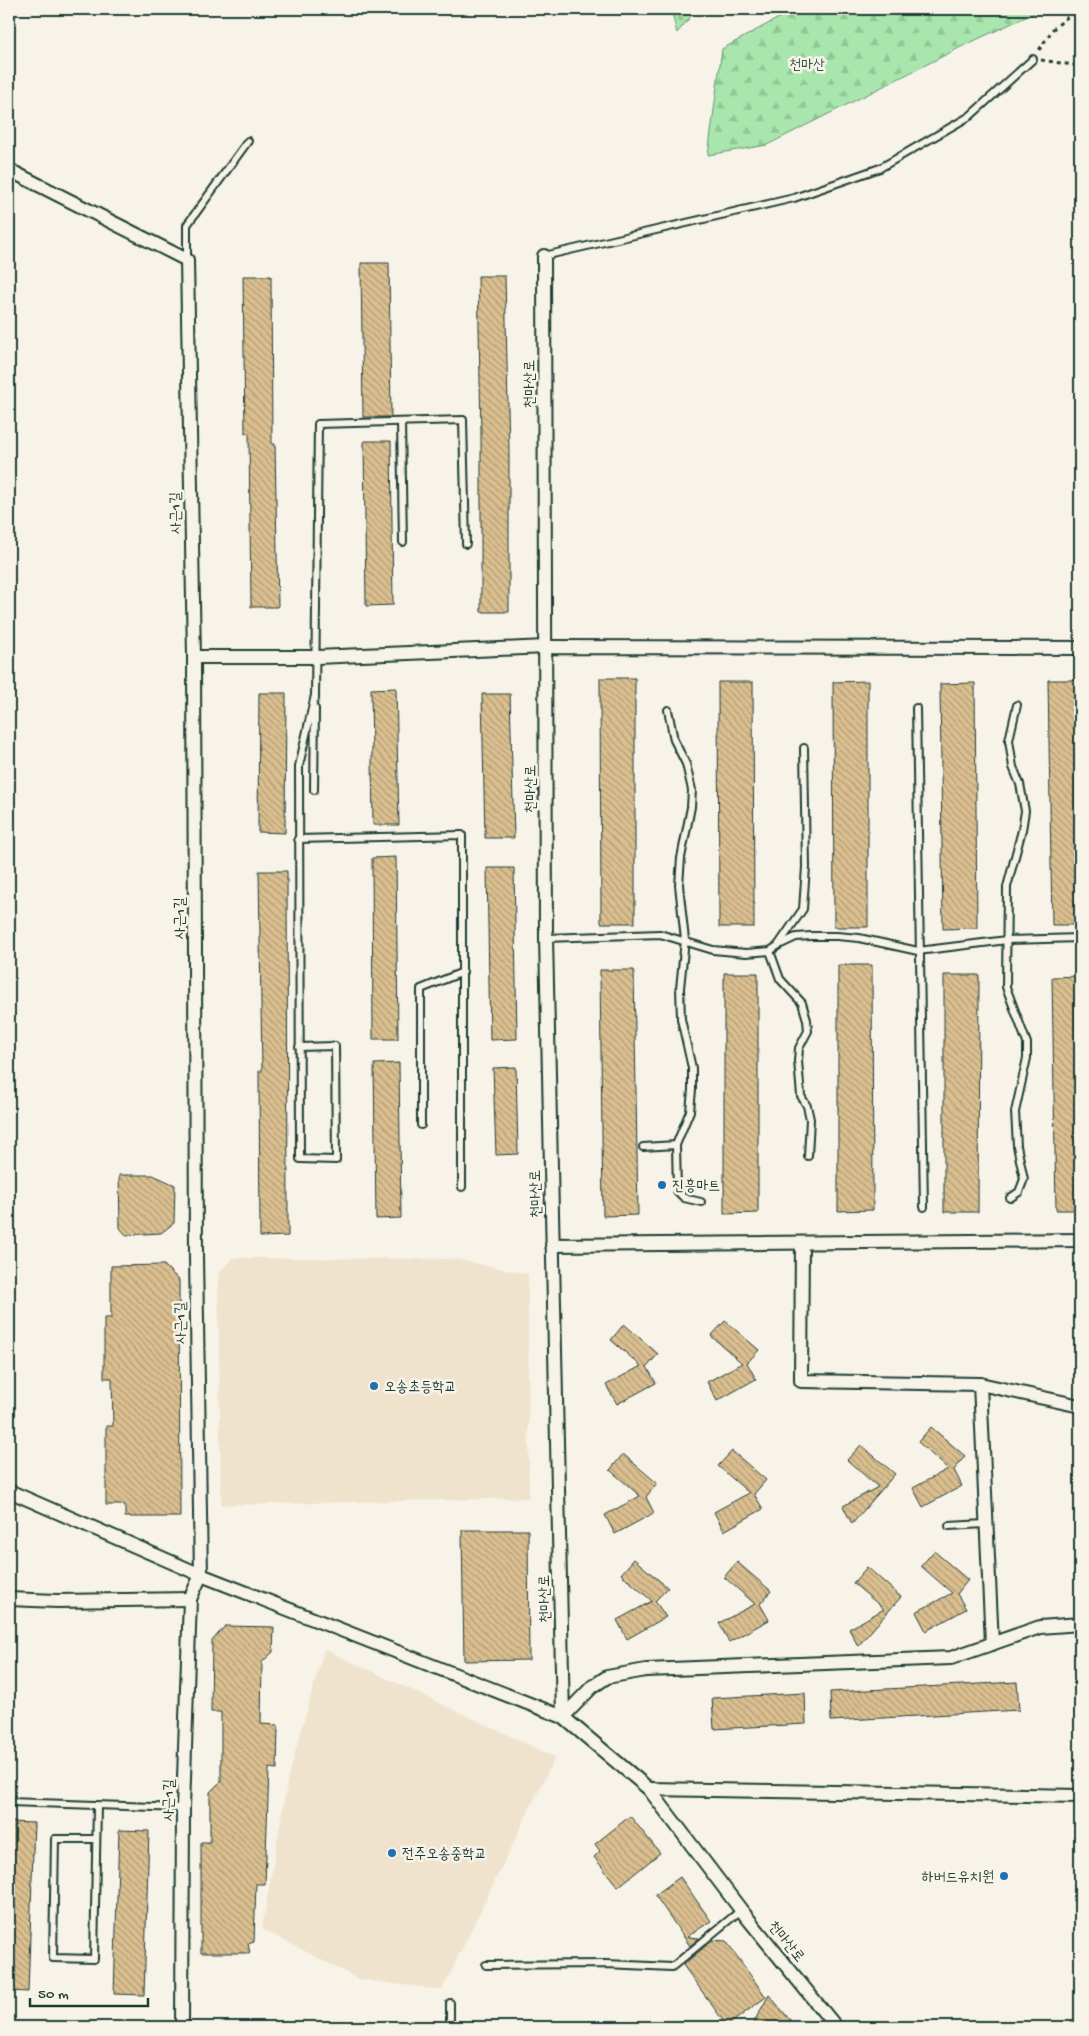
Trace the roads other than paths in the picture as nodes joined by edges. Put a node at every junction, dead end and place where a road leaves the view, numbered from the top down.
1 (1033, 59) road end
2 (248, 141) dead end
3 (9, 170) edge
4 (544, 256) joint
5 (187, 260) junction
6 (401, 422) junction
7 (403, 542) dead end
8 (466, 544) dead end
9 (546, 647) junction
10 (1080, 648) edge
11 (194, 657) junction
12 (317, 657) junction
13 (315, 695) junction
14 (1017, 705) dead end
15 (916, 708) dead end
16 (668, 710) dead end
17 (804, 748) dead end
18 (314, 790) dead end
19 (298, 839) junction
20 (546, 938) junction
21 (1080, 938) edge
22 (1007, 940) junction
23 (685, 941) junction
24 (779, 945) junction
25 (770, 951) junction
26 (918, 951) junction
27 (463, 972) junction
28 (299, 1047) junction
29 (421, 1125) dead end
30 (676, 1145) junction
31 (643, 1146) dead end
32 (808, 1156) dead end
33 (462, 1187) dead end
34 (1010, 1198) dead end
35 (701, 1202) dead end
36 (924, 1207) dead end
37 (1080, 1240) edge
38 (802, 1243) junction
39 (552, 1245) junction
40 (980, 1384) junction
41 (1080, 1406) edge
42 (9, 1491) edge
43 (985, 1524) junction
44 (949, 1526) dead end
45 (201, 1575) junction
46 (9, 1599) edge
47 (190, 1600) junction
48 (1080, 1624) edge
49 (992, 1644) junction
50 (563, 1717) junction
51 (649, 1789) junction
52 (1080, 1796) edge
53 (9, 1802) edge
54 (96, 1806) junction
55 (183, 1808) junction
56 (95, 1839) junction
57 (741, 1910) junction
58 (486, 1964) dead end
59 (450, 2003) dead end
60 (182, 2027) edge
61 (450, 2027) edge
62 (836, 2027) edge

1 - 4 lane
2 - 5 lane
3 - 5 street
4 - 9 street, 천마산로
5 - 11 street, 사근1길
6 - 7 lane
6 - 8 lane
6 - 12 lane
9 - 10 street
9 - 12 street
9 - 20 street, 천마산로
11 - 12 street
11 - 45 street, 사근1길
12 - 13 lane
13 - 18 lane
13 - 19 lane
14 - 22 lane
15 - 26 lane
16 - 23 lane
17 - 24 lane
19 - 27 lane
19 - 28 lane
20 - 23 lane
20 - 39 street, 천마산로
21 - 22 lane
22 - 26 lane
22 - 34 lane
23 - 25 lane
23 - 30 lane
24 - 25 lane
24 - 26 lane
25 - 32 lane
26 - 36 lane
27 - 29 lane
27 - 33 lane
28 - 28 lane
30 - 31 lane
30 - 35 lane
37 - 38 street
38 - 39 street
38 - 40 street
39 - 50 street, 천마산로
40 - 41 street
40 - 43 street
42 - 45 street
43 - 44 lane
43 - 49 street
45 - 47 street, 사근1길
45 - 50 street
46 - 47 street
47 - 55 street, 사근1길
48 - 49 street
49 - 50 street
50 - 51 street, 천마산로
51 - 52 street
51 - 57 street, 천마산로
53 - 54 lane
54 - 55 lane
54 - 56 lane
55 - 60 street, 사근1길
56 - 56 lane
57 - 58 lane
57 - 62 street, 천마산로
59 - 61 lane

